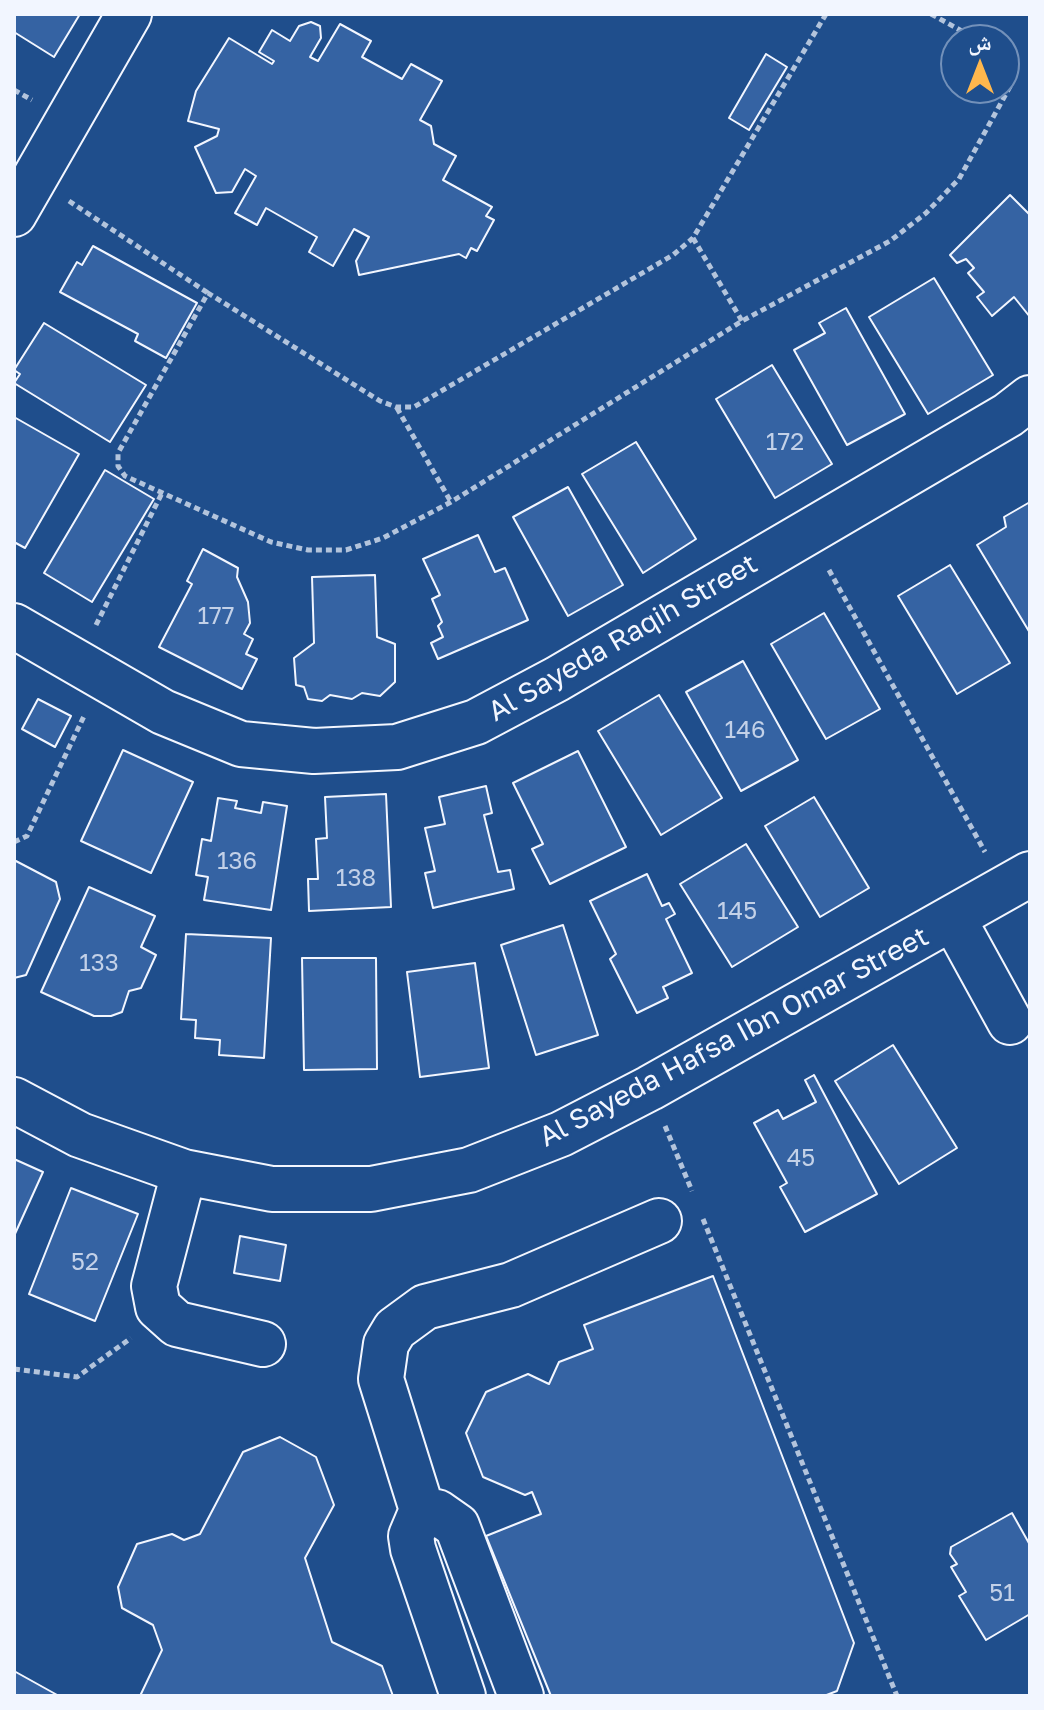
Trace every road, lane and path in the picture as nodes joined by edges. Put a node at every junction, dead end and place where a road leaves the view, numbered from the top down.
1 (129, 14) edge
2 (826, 14) edge
3 (931, 14) edge
4 (949, 24) edge
5 (1000, 104) edge
6 (24, 196) edge
7 (693, 238) junction
8 (208, 293) junction
9 (742, 321) junction
10 (1030, 398) edge
11 (396, 407) junction
12 (162, 493) junction
13 (451, 502) junction
14 (808, 531) junction
15 (14, 626) edge
16 (90, 670) junction
17 (14, 842) edge
18 (1017, 881) edge
19 (954, 920) junction
20 (1010, 1022) dead end
21 (650, 1088) junction
22 (14, 1100) edge
23 (184, 1172) junction
24 (692, 1192) dead end
25 (679, 1214) joint
26 (162, 1313) junction
27 (263, 1344) dead end
28 (14, 1369) edge
29 (422, 1510) junction
30 (463, 1696) edge
31 (521, 1696) edge
32 (897, 1696) edge

1 - 6 street
2 - 7 path
3 - 4 path
5 - 9 path
6 - 8 path
7 - 9 path
7 - 11 path
8 - 11 path
8 - 12 path
9 - 13 path
10 - 14 street, Al Sayeda Raqih Street
11 - 13 path
12 - 13 path
12 - 16 path
14 - 16 street, Al Sayeda Raqih Street
14 - 18 path
15 - 16 street, Al Sayeda Raqih Street
16 - 17 path
18 - 19 street, Al Sayeda Hafsa Ibn Omar Street
19 - 20 street
19 - 21 street, Al Sayeda Hafsa Ibn Omar Street
21 - 23 street, Al Sayeda Hafsa Ibn Omar Street
21 - 24 path
22 - 23 street, Al Sayeda Hafsa Ibn Omar Street
23 - 26 street
25 - 29 street
25 - 32 path
26 - 27 street
26 - 28 path
29 - 30 street
29 - 31 street

